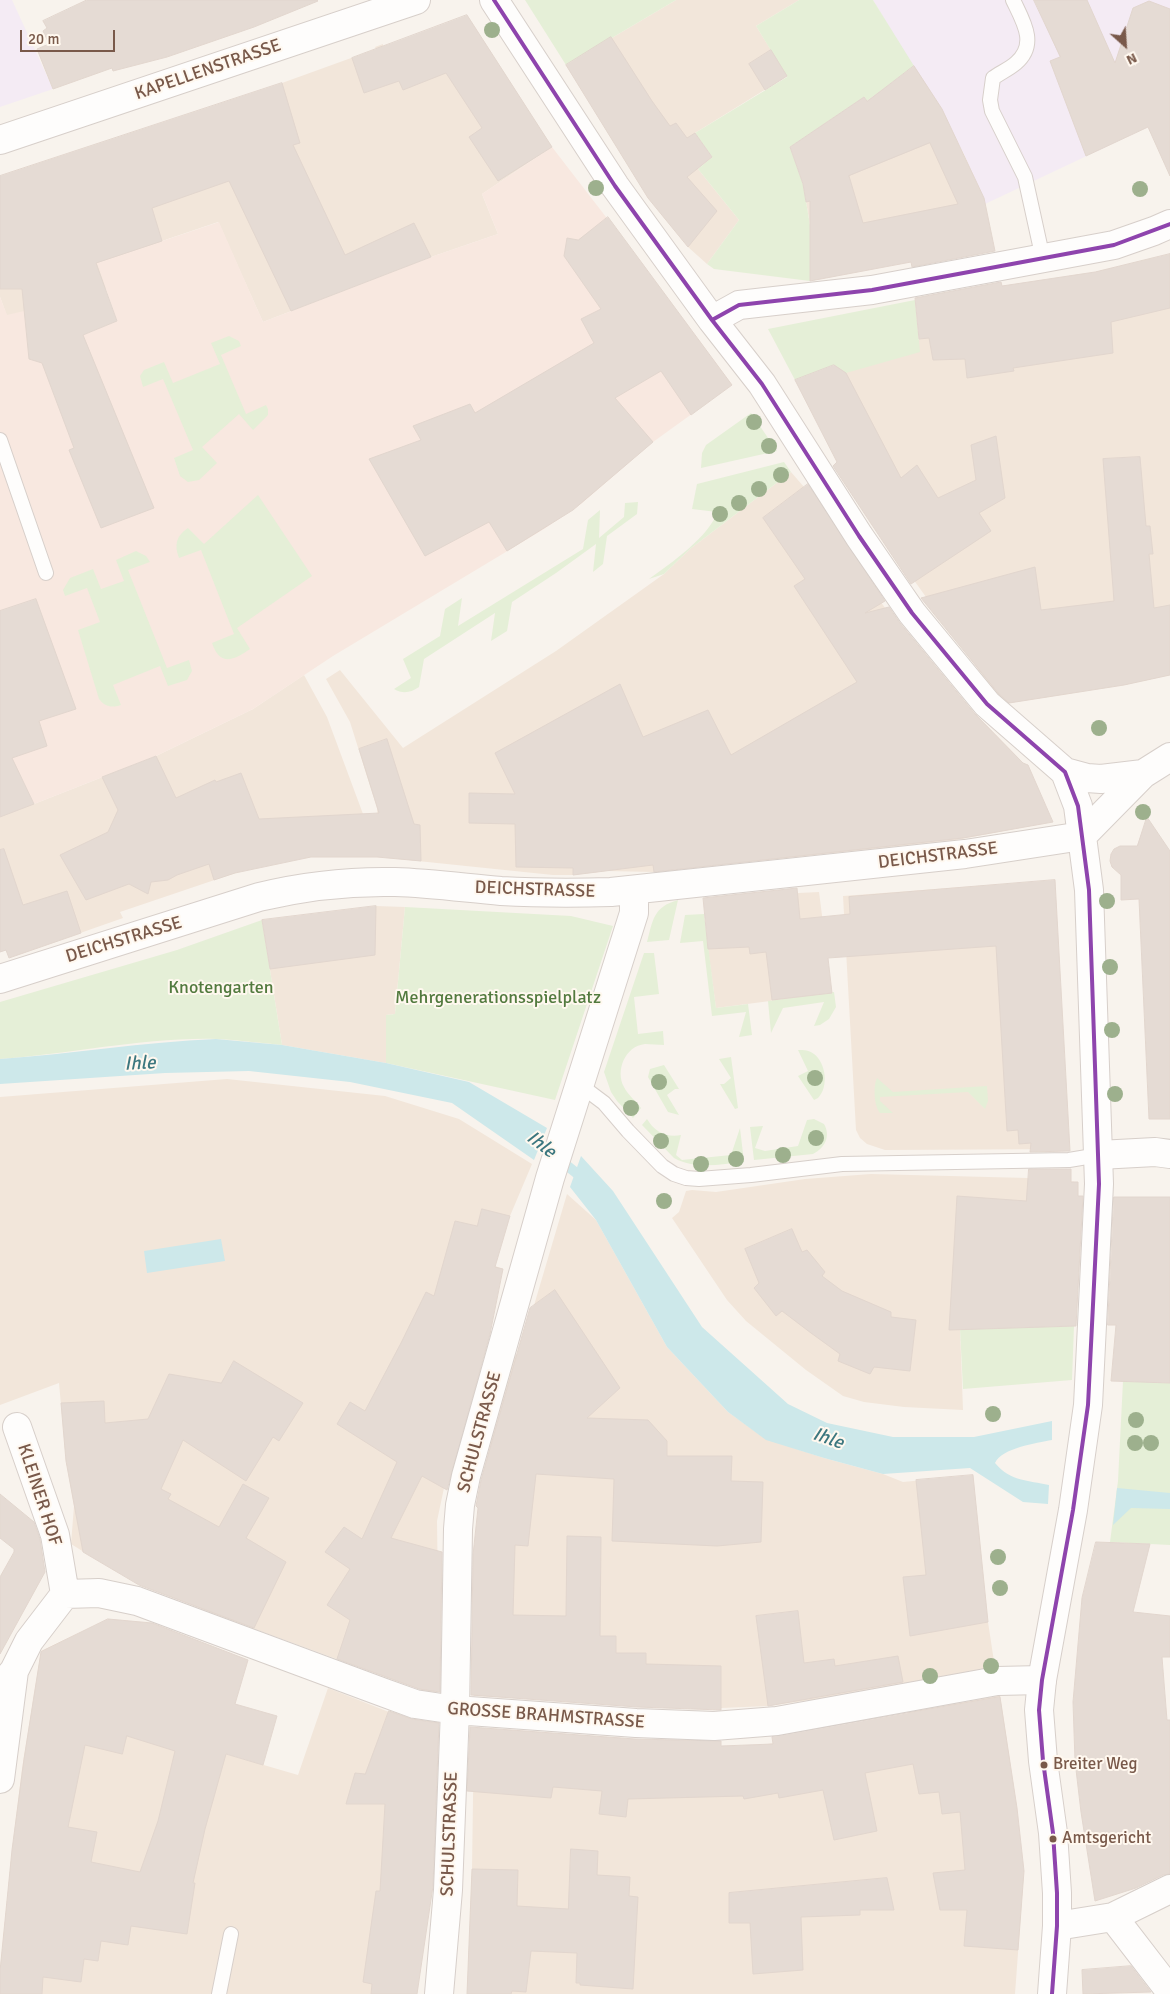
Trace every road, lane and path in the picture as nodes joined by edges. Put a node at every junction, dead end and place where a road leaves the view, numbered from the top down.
1 (416, 0) edge
2 (494, 0) edge
3 (1013, 0) edge
4 (0, 140) edge
5 (1170, 224) edge
6 (1043, 259) junction
7 (712, 320) junction
8 (0, 440) edge
9 (46, 573) dead end
10 (1170, 757) edge
11 (1065, 772) junction
12 (1143, 774) junction
13 (1082, 836) junction
14 (634, 890) junction
15 (0, 979) edge
16 (580, 1085) junction
17 (1170, 1154) edge
18 (1098, 1155) junction
19 (8, 1428) edge
20 (65, 1594) junction
21 (7, 1679) edge
22 (1042, 1680) junction
23 (455, 1710) junction
24 (0, 1779) edge
25 (1170, 1889) edge
26 (1113, 1917) junction
27 (1057, 1926) junction
28 (230, 1934) dead end
29 (1170, 1991) edge
30 (219, 1994) edge
31 (439, 1994) edge
32 (1052, 1994) edge

1 - 4 street, KAPELLENSTRASSE
2 - 7 street
3 - 6 lane
5 - 6 street
6 - 7 street
7 - 11 street
8 - 9 lane
10 - 12 street
11 - 12 street
11 - 13 street
12 - 13 street
13 - 14 street, DEICHSTRASSE
13 - 18 street
14 - 15 street, DEICHSTRASSE
14 - 16 street, SCHULSTRASSE
16 - 18 lane
16 - 23 street, SCHULSTRASSE
17 - 18 street
18 - 22 street
19 - 20 street, KLEINER HOF
20 - 21 street
20 - 23 street, GROSSE BRAHMSTRASSE
21 - 24 street
22 - 23 street, GROSSE BRAHMSTRASSE
22 - 27 street
23 - 31 street, SCHULSTRASSE
25 - 26 street
26 - 27 street
26 - 29 street
27 - 32 street
28 - 30 lane

